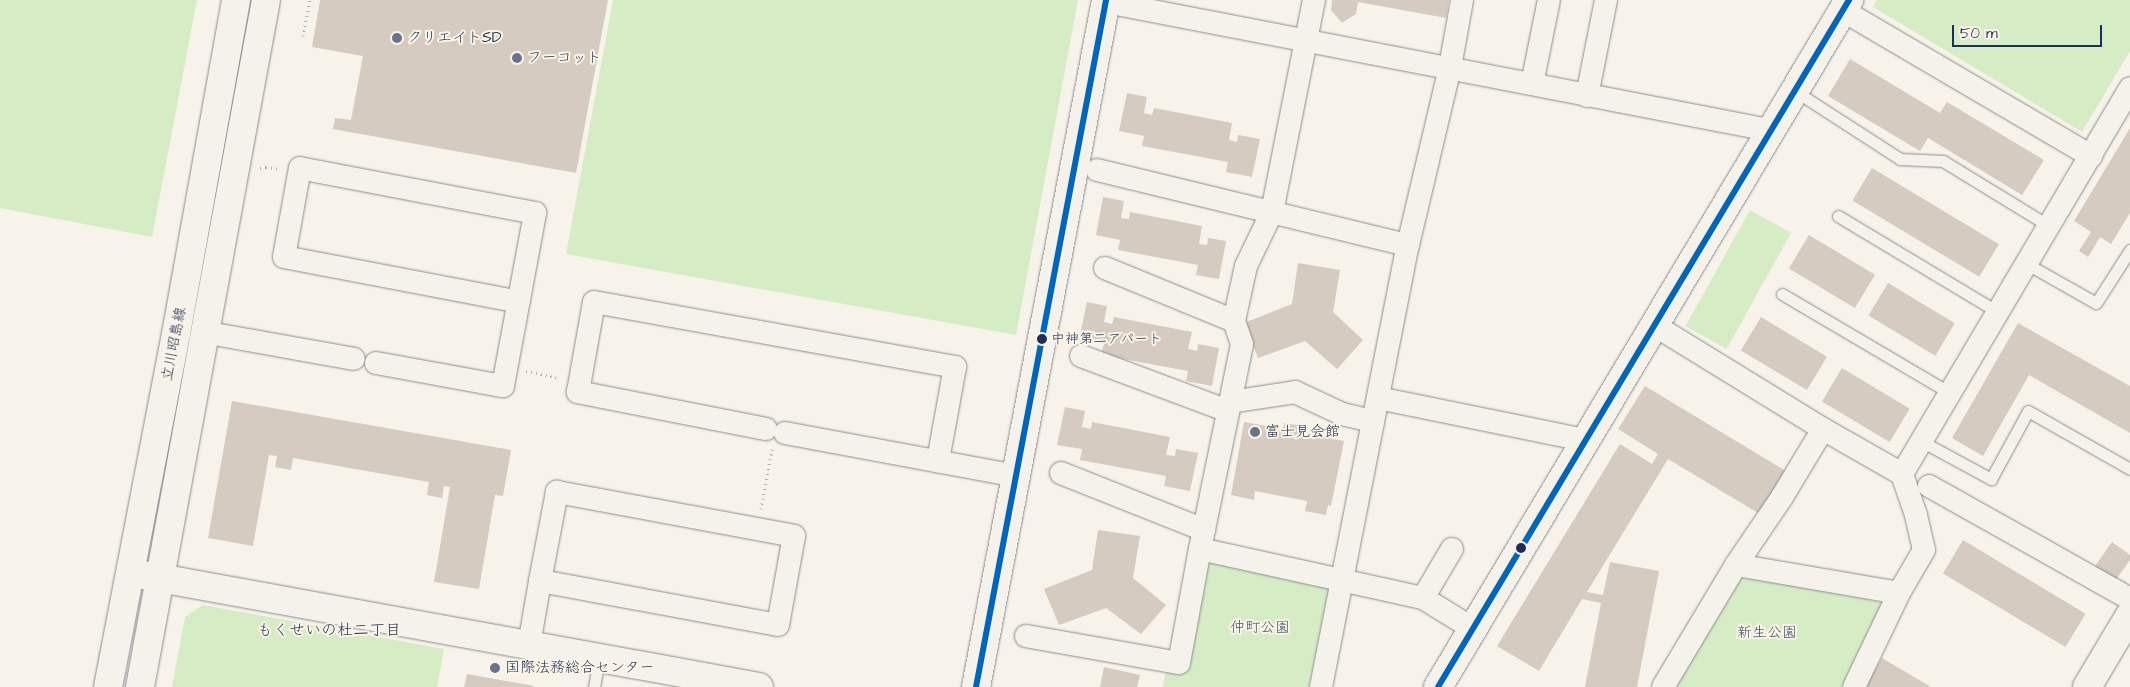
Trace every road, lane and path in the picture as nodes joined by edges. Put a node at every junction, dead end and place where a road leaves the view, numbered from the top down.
1 (236, 0) edge
2 (266, 0) edge
3 (310, 0) edge
4 (1314, 0) edge
5 (1462, 0) edge
6 (1549, 0) edge
7 (1606, 0) edge
8 (1106, 1) edge
9 (1845, 5) edge
10 (303, 36) dead end
11 (1306, 41) junction
12 (1450, 67) junction
13 (1532, 84) junction
14 (2130, 88) edge
15 (1794, 90) junction
16 (1586, 96) junction
17 (1769, 130) junction
18 (2091, 156) junction
19 (1098, 170) dead end
20 (256, 172) dead end
21 (299, 173) junction
22 (1272, 212) junction
23 (1838, 216) dead end
24 (2049, 226) junction
25 (1408, 245) junction
26 (2130, 250) edge
27 (2027, 264) junction
28 (1105, 268) dead end
29 (1782, 294) dead end
30 (518, 302) junction
31 (1998, 312) junction
32 (1234, 321) junction
33 (1654, 326) junction
34 (203, 332) junction
35 (1081, 356) dead end
36 (507, 367) junction
37 (579, 382) junction
38 (1950, 393) junction
39 (1378, 398) junction
40 (1229, 406) junction
41 (1373, 421) junction
42 (1823, 429) junction
43 (775, 434) junction
44 (1584, 440) junction
45 (1921, 441) junction
46 (938, 461) junction
47 (2130, 469) edge
48 (1061, 474) dead end
49 (1902, 474) junction
50 (1018, 476) junction
51 (1929, 486) dead end
52 (757, 529) junction
53 (1202, 540) junction
54 (1452, 549) dead end
55 (1736, 565) junction
56 (129, 572) junction
57 (160, 578) junction
58 (1342, 579) junction
59 (540, 581) junction
60 (1899, 592) junction
61 (1422, 598) junction
62 (2130, 599) edge
63 (2130, 615) edge
64 (1472, 628) junction
65 (1026, 636) dead end
66 (529, 645) junction
67 (599, 658) junction
68 (108, 687) edge
69 (140, 687) edge
70 (594, 687) edge
71 (759, 687) edge
72 (976, 687) edge
73 (1321, 687) edge
74 (1438, 687) edge
75 (1663, 687) edge
76 (1854, 687) edge
77 (2087, 687) edge

1 - 56 street, 立川昭島線
2 - 34 street, 立川昭島線
3 - 10 path
4 - 11 street
5 - 12 street
6 - 13 street
7 - 16 street
8 - 11 street
8 - 50 street
9 - 15 street
9 - 18 street
11 - 12 street
11 - 22 street
12 - 13 street
12 - 25 street
13 - 16 street
14 - 18 street
15 - 17 street
15 - 24 lane
16 - 17 street
17 - 33 street
18 - 24 street
19 - 22 street
20 - 21 path
21 - 30 street
21 - 30 street
22 - 25 street
22 - 32 street
23 - 31 lane
24 - 27 street
25 - 39 street
26 - 27 lane
27 - 31 street
28 - 32 street
29 - 38 lane
30 - 36 street
31 - 38 street
32 - 40 street
33 - 42 street
33 - 44 street
34 - 36 street
34 - 57 street, 立川昭島線
35 - 40 street
36 - 37 path
37 - 43 street
37 - 46 street
38 - 45 street
39 - 41 street
39 - 44 street
40 - 41 street
40 - 53 street
41 - 58 street
42 - 49 street
42 - 55 street
43 - 46 street
43 - 52 path
44 - 64 street
45 - 47 lane
45 - 49 street
46 - 50 street
48 - 53 street
49 - 60 street
50 - 72 street
51 - 62 street
52 - 59 street
52 - 59 street
53 - 58 street
53 - 65 street
54 - 61 street
55 - 60 street
55 - 75 street
56 - 57 street
56 - 68 street, 立川昭島線
57 - 66 street
57 - 69 street, 立川昭島線
58 - 61 street
58 - 73 street
59 - 66 street
60 - 76 street
61 - 64 street
63 - 77 street
64 - 74 street
66 - 67 street
67 - 70 lane
67 - 71 street

